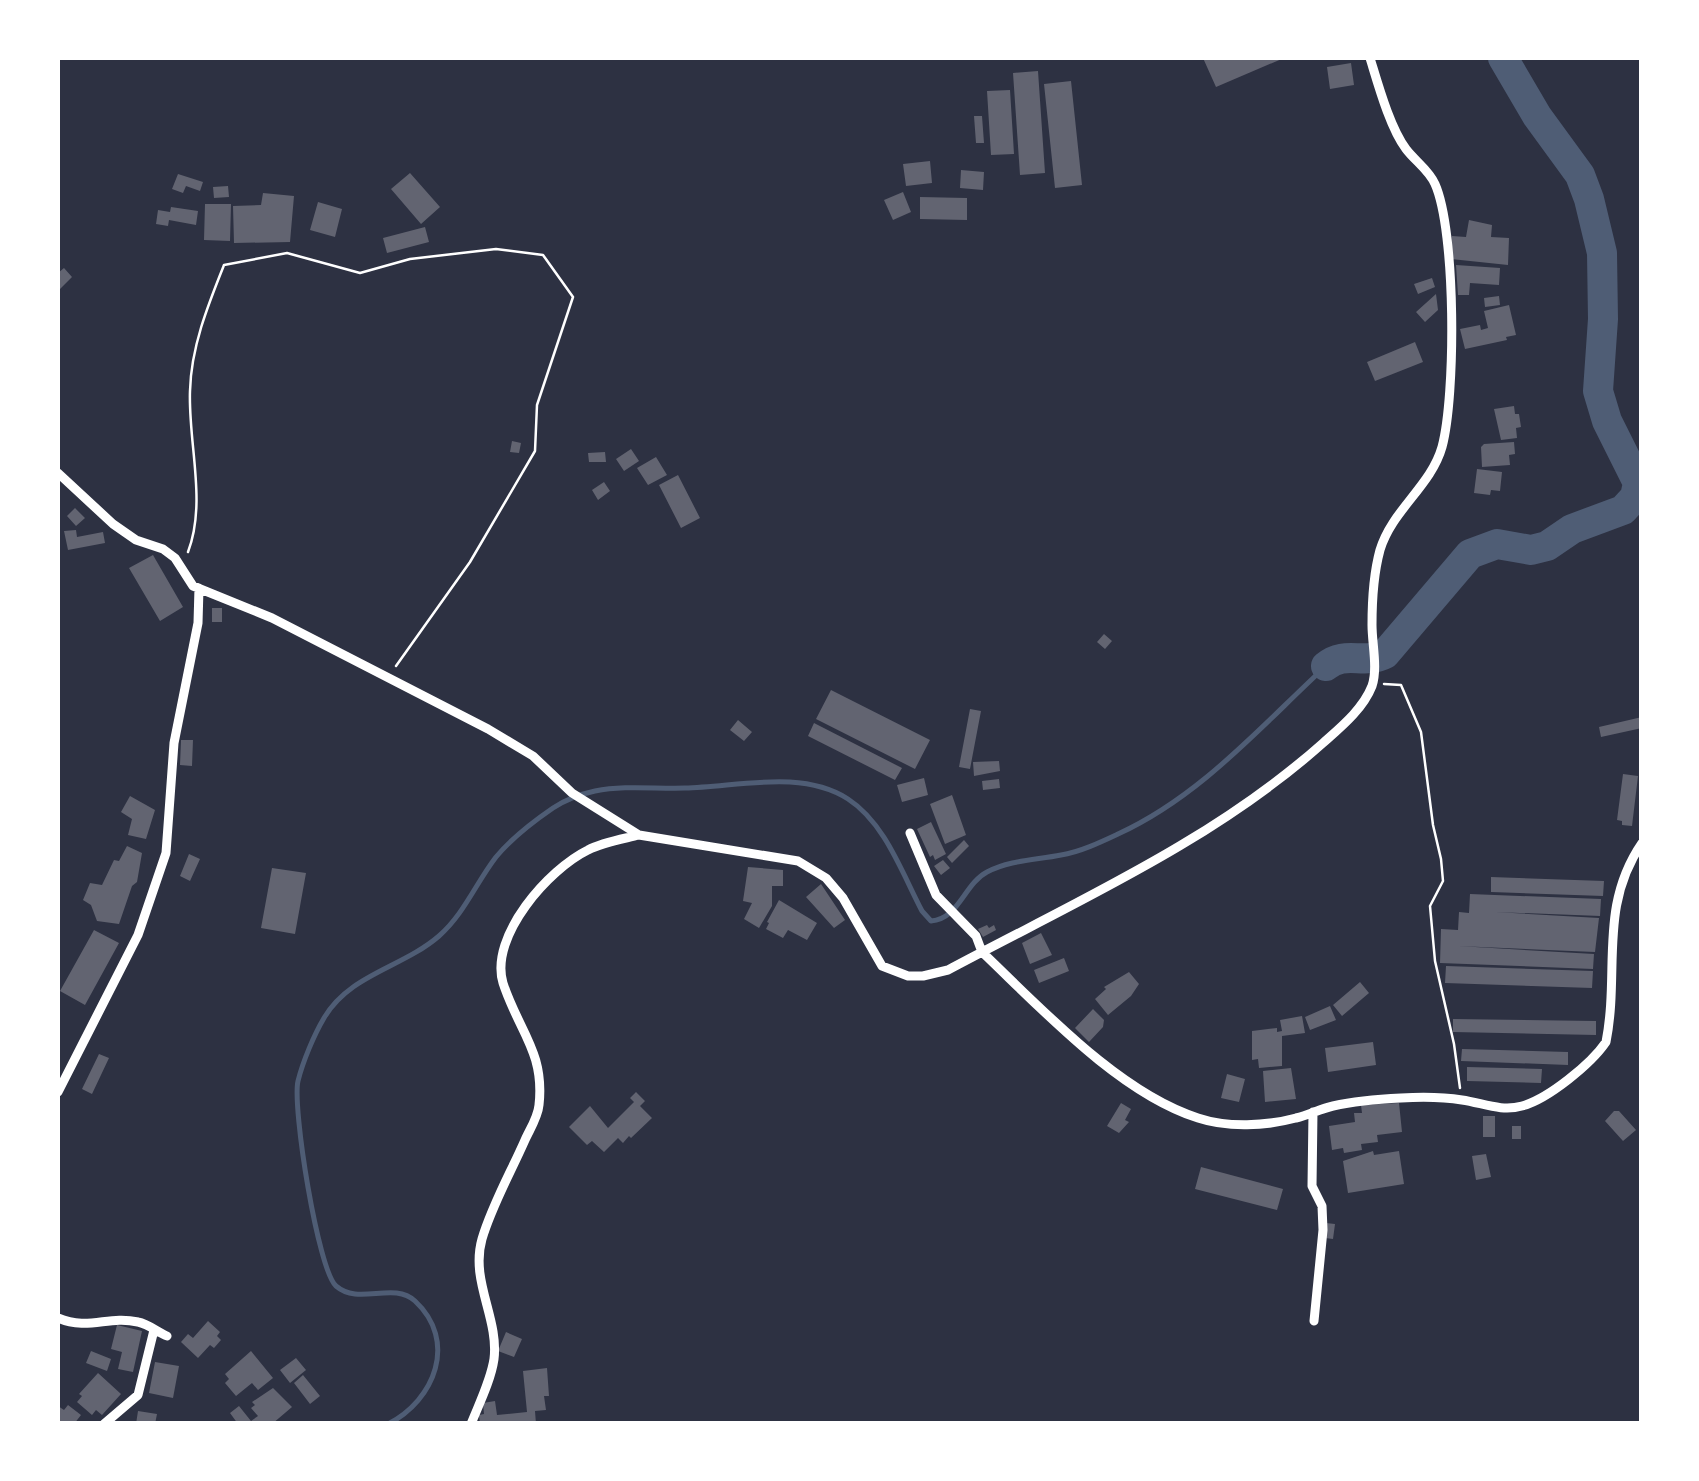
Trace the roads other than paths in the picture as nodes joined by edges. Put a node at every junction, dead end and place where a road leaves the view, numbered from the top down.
1 (1370, 58) edge
2 (58, 473) edge
3 (200, 588) junction
4 (910, 834) dead end
5 (640, 835) junction
6 (1642, 843) edge
7 (982, 952) junction
8 (58, 1092) edge
9 (1313, 1112) junction
10 (58, 1318) edge
11 (1314, 1321) dead end
12 (154, 1330) junction
13 (167, 1336) dead end
14 (104, 1424) edge
15 (470, 1424) edge

1 - 7 street
2 - 3 street
3 - 5 street
3 - 8 street
4 - 7 street
5 - 7 street
5 - 15 street
6 - 9 street
7 - 9 street
9 - 11 street
10 - 12 street
12 - 13 street
12 - 14 street

